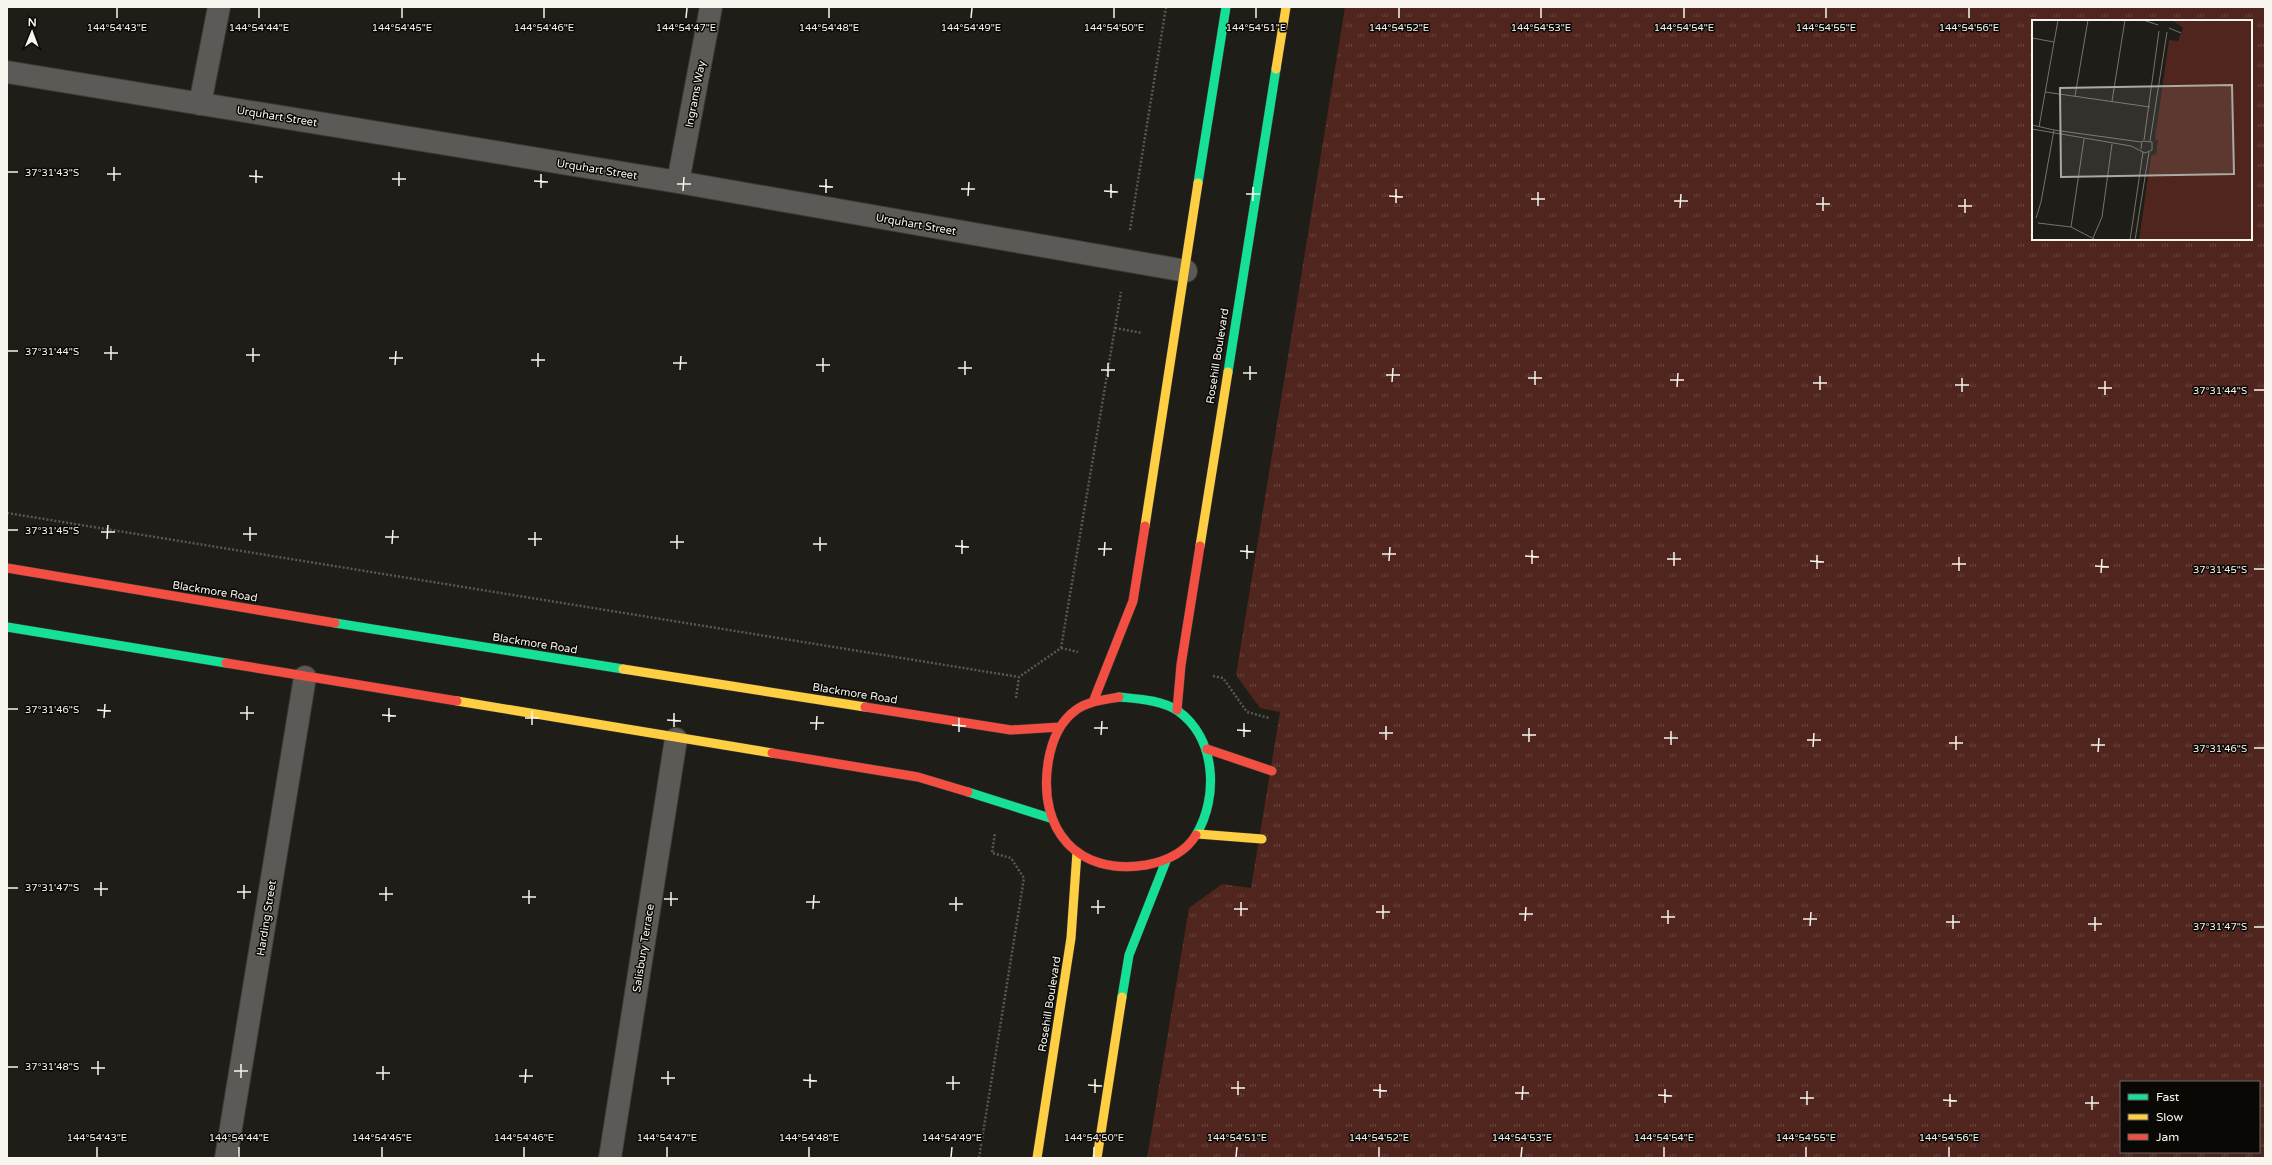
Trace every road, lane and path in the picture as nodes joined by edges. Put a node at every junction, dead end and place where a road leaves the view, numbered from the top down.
1 (219, 7) edge
2 (711, 7) edge
3 (1166, 7) edge
4 (1226, 7) edge
5 (1286, 7) edge
6 (7, 72) edge
7 (200, 104) junction
8 (678, 182) junction
9 (1126, 260) junction
10 (1186, 271) junction
11 (7, 513) edge
12 (7, 568) edge
13 (7, 627) edge
14 (305, 677) junction
15 (1019, 677) junction
16 (1093, 702) junction
17 (1177, 710) junction
18 (1060, 727) junction
19 (1011, 730) junction
20 (676, 739) junction
21 (1207, 749) junction
22 (1272, 770) dead end
23 (1001, 801) junction
24 (1050, 818) junction
25 (1198, 834) junction
26 (1262, 839) dead end
27 (1077, 852) junction
28 (1166, 861) junction
29 (226, 1158) edge
30 (610, 1158) edge
31 (979, 1158) edge
32 (1037, 1158) edge
33 (1097, 1158) edge

1 - 7 street
2 - 8 street, Ingrams Way
3 - 9 path
4 - 10 street
5 - 17 street, Rosehill Boulevard
6 - 7 street, Urquhart Street
7 - 8 street, Urquhart Street
8 - 9 street, Urquhart Street
9 - 10 street, Urquhart Street
9 - 15 path
10 - 16 street
11 - 15 path
12 - 19 street, Blackmore Road
13 - 14 street
14 - 20 street
14 - 29 street, Harding Street
15 - 19 path
16 - 17 street
16 - 18 street
17 - 21 street
18 - 19 street, Blackmore Road
18 - 24 street
20 - 23 street
20 - 30 street, Salisbury Terrace
21 - 22 street
21 - 25 street
23 - 24 street
23 - 31 path
24 - 27 street
25 - 26 street
25 - 28 street
27 - 28 street
27 - 32 street, Rosehill Boulevard
28 - 33 street

